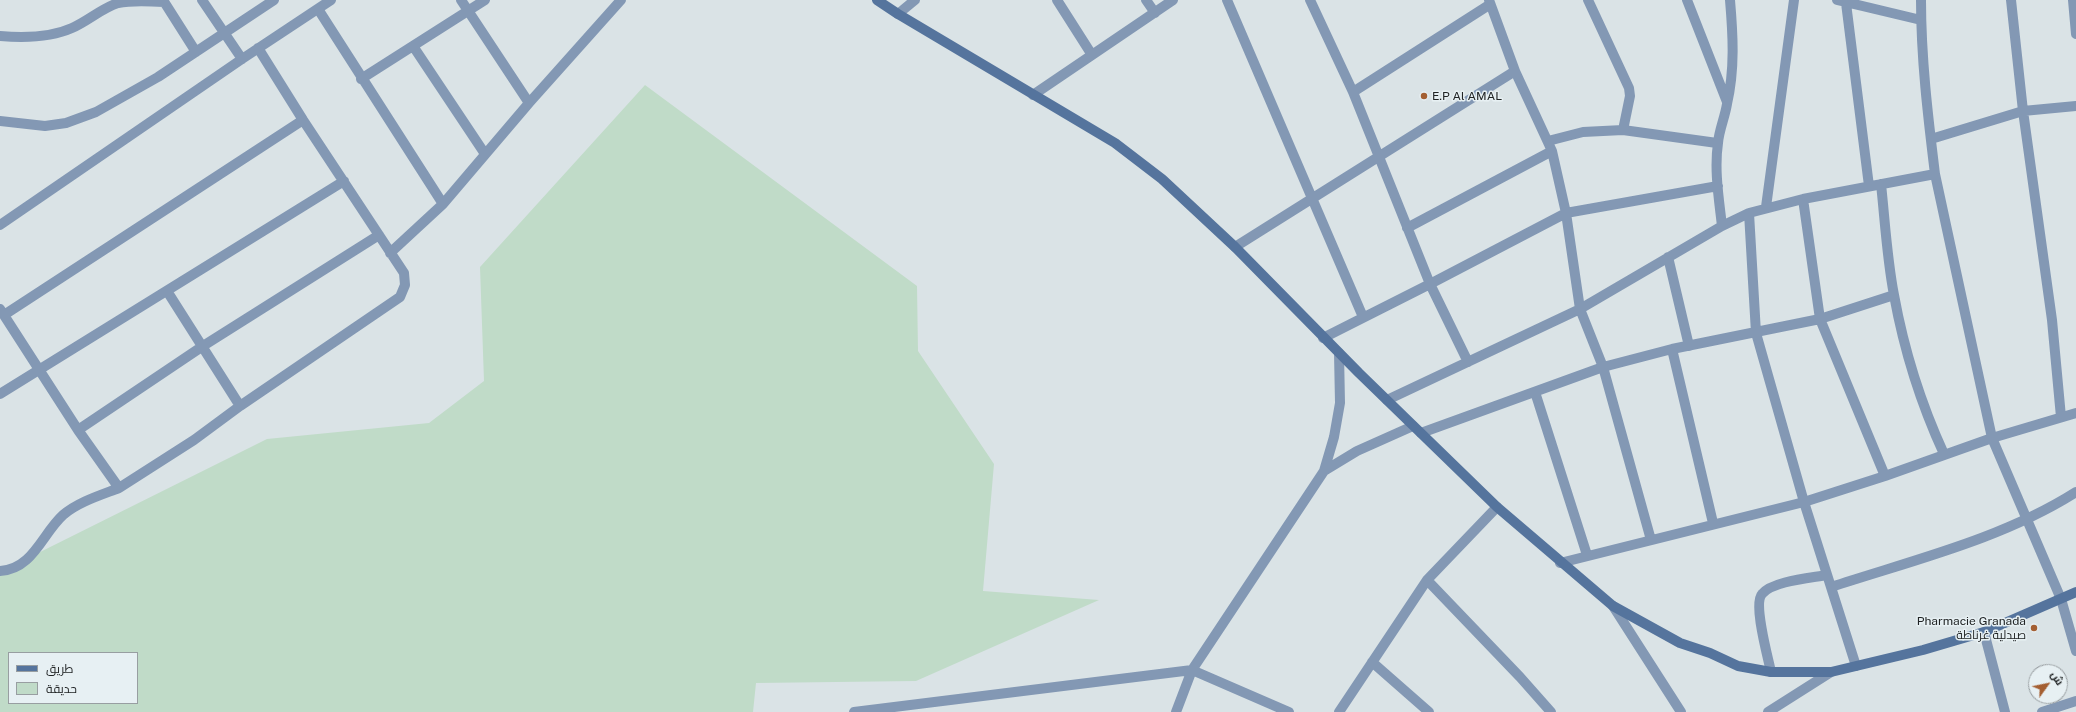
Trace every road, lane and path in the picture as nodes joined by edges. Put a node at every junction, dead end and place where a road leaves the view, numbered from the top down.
1 (202, 0) edge
2 (274, 0) edge
3 (331, 0) edge
4 (461, 0) edge
5 (485, 0) edge
6 (877, 0) edge
7 (915, 0) edge
8 (1057, 0) edge
9 (1146, 0) edge
10 (1173, 0) edge
11 (1227, 0) edge
12 (1310, 0) edge
13 (1588, 0) edge
14 (1687, 0) edge
15 (1730, 0) edge
16 (1794, 0) edge
17 (1921, 0) edge
18 (2011, 0) edge
19 (2073, 0) edge
20 (163, 1) edge
21 (619, 1) edge
22 (1842, 1) edge
23 (1489, 3) edge
24 (318, 9) junction
25 (468, 10) junction
26 (1155, 13) junction
27 (898, 14) junction
28 (1921, 20) junction
29 (224, 33) junction
30 (2076, 34) edge
31 (0, 36) edge
32 (413, 46) junction
33 (258, 48) junction
34 (196, 52) junction
35 (1092, 55) junction
36 (242, 58) junction
37 (1515, 71) junction
38 (361, 79) junction
39 (1354, 92) junction
40 (1033, 95) junction
41 (528, 103) junction
42 (1728, 103) junction
43 (2076, 106) edge
44 (2023, 111) junction
45 (303, 120) junction
46 (0, 121) edge
47 (1623, 130) junction
48 (1930, 139) junction
49 (1548, 140) junction
50 (1717, 143) junction
51 (1552, 151) junction
52 (485, 154) junction
53 (1379, 156) junction
54 (1935, 174) junction
55 (344, 181) junction
56 (1881, 184) junction
57 (1718, 186) junction
58 (1869, 186) junction
59 (1312, 197) junction
60 (1803, 199) junction
61 (442, 204) junction
62 (1766, 207) junction
63 (1566, 213) junction
64 (1748, 213) junction
65 (0, 225) edge
66 (1722, 226) junction
67 (1407, 228) junction
68 (379, 235) junction
69 (1235, 247) junction
70 (390, 253) junction
71 (1668, 258) junction
72 (1430, 284) junction
73 (166, 291) junction
74 (1894, 295) junction
75 (1580, 309) junction
76 (2, 312) edge
77 (1363, 317) junction
78 (1820, 319) junction
79 (1756, 333) junction
80 (1323, 338) junction
81 (204, 346) junction
82 (1689, 346) junction
83 (1672, 349) junction
84 (1339, 353) junction
85 (1468, 362) junction
86 (1603, 367) junction
87 (38, 368) junction
88 (1535, 392) junction
89 (0, 394) edge
90 (1387, 400) junction
91 (240, 406) junction
92 (2076, 413) edge
93 (2061, 417) junction
94 (1417, 429) junction
95 (78, 430) junction
96 (1992, 438) junction
97 (1944, 454) junction
98 (1324, 471) junction
99 (1885, 476) junction
100 (119, 488) junction
101 (2076, 492) edge
102 (1804, 502) junction
103 (1497, 507) junction
104 (2026, 519) junction
105 (1713, 523) junction
106 (1651, 540) junction
107 (1587, 556) junction
108 (1560, 563) junction
109 (0, 571) edge
110 (1827, 575) junction
111 (1427, 580) junction
112 (1831, 587) junction
113 (2076, 592) edge
114 (2061, 599) junction
115 (1613, 606) junction
116 (1984, 632) junction
117 (2076, 651) edge
118 (1372, 662) junction
119 (1856, 666) junction
120 (1192, 670) junction
121 (1771, 672) junction
122 (1831, 672) junction
123 (2076, 701) edge
124 (1285, 711) edge
125 (854, 712) edge
126 (1176, 712) edge
127 (1339, 712) edge
128 (1429, 712) edge
129 (1551, 712) edge
130 (1681, 712) edge
131 (1768, 712) edge
132 (2005, 712) edge
133 (2042, 712) edge

1 - 29 street
2 - 29 street
3 - 24 street
4 - 25 street
5 - 25 street
6 - 27 main road
7 - 27 street
8 - 35 street
9 - 26 street
10 - 26 street
11 - 59 street
12 - 39 street
13 - 47 street
14 - 42 street
15 - 42 street
16 - 62 street
17 - 28 street
18 - 44 street
19 - 30 street
20 - 31 street
20 - 34 street
21 - 41 street
22 - 28 street
22 - 58 street
23 - 37 street
23 - 39 street
24 - 33 street
24 - 38 street
25 - 32 street
25 - 41 street
26 - 35 street
27 - 40 main road
28 - 48 street
29 - 34 street
29 - 36 street
32 - 38 street
32 - 52 street
33 - 36 street
33 - 45 street
34 - 46 street
35 - 40 street
36 - 65 street
37 - 49 street
37 - 53 street
38 - 61 street
39 - 53 street
40 - 69 main road
41 - 52 street
42 - 50 street
43 - 44 street
44 - 48 street
44 - 93 street
45 - 55 street
45 - 76 street
47 - 49 street
47 - 50 street
48 - 54 street
49 - 51 street
50 - 57 street
51 - 63 street
51 - 67 street
52 - 61 street
53 - 59 street
53 - 67 street
54 - 56 street
54 - 96 street
55 - 68 street
55 - 73 street
56 - 58 street
56 - 74 street
57 - 63 street
57 - 66 street
58 - 60 street
59 - 69 street
59 - 77 street
60 - 62 street
60 - 78 street
61 - 70 street
62 - 64 street
63 - 72 street
63 - 75 street
64 - 66 street
64 - 79 street
66 - 71 street
67 - 72 street
68 - 70 street
68 - 81 street
69 - 80 main road
70 - 91 street
71 - 75 street
71 - 82 street
72 - 77 street
72 - 85 street
73 - 81 street
73 - 87 street
74 - 78 street
74 - 97 street
75 - 85 street
75 - 86 street
76 - 87 street
77 - 80 street
78 - 79 street
78 - 99 street
79 - 82 street
79 - 102 street
80 - 84 main road
81 - 91 street
81 - 95 street
82 - 83 street
83 - 86 street
83 - 105 street
84 - 90 main road
84 - 98 street
85 - 90 street
86 - 88 street
86 - 106 street
87 - 89 street
87 - 95 street
88 - 94 street
88 - 107 street
90 - 94 main road
91 - 100 street
92 - 93 street
93 - 96 street
94 - 98 street
94 - 103 main road
95 - 100 street
96 - 97 street
96 - 104 street
97 - 99 street
98 - 120 street
99 - 102 street
100 - 109 street
101 - 104 street
102 - 105 street
102 - 110 street
103 - 108 main road
103 - 111 street
104 - 112 street
104 - 114 street
105 - 106 street
106 - 107 street
107 - 108 street
108 - 115 main road
110 - 112 street
110 - 121 street
111 - 118 street
111 - 129 street
112 - 119 street
113 - 114 main road
114 - 116 main road
114 - 117 street
115 - 121 main road
115 - 130 street
116 - 119 main road
116 - 132 street
118 - 127 street
118 - 128 street
119 - 122 main road
120 - 124 street
120 - 125 street
120 - 126 street
121 - 122 main road
122 - 131 street
123 - 133 street

